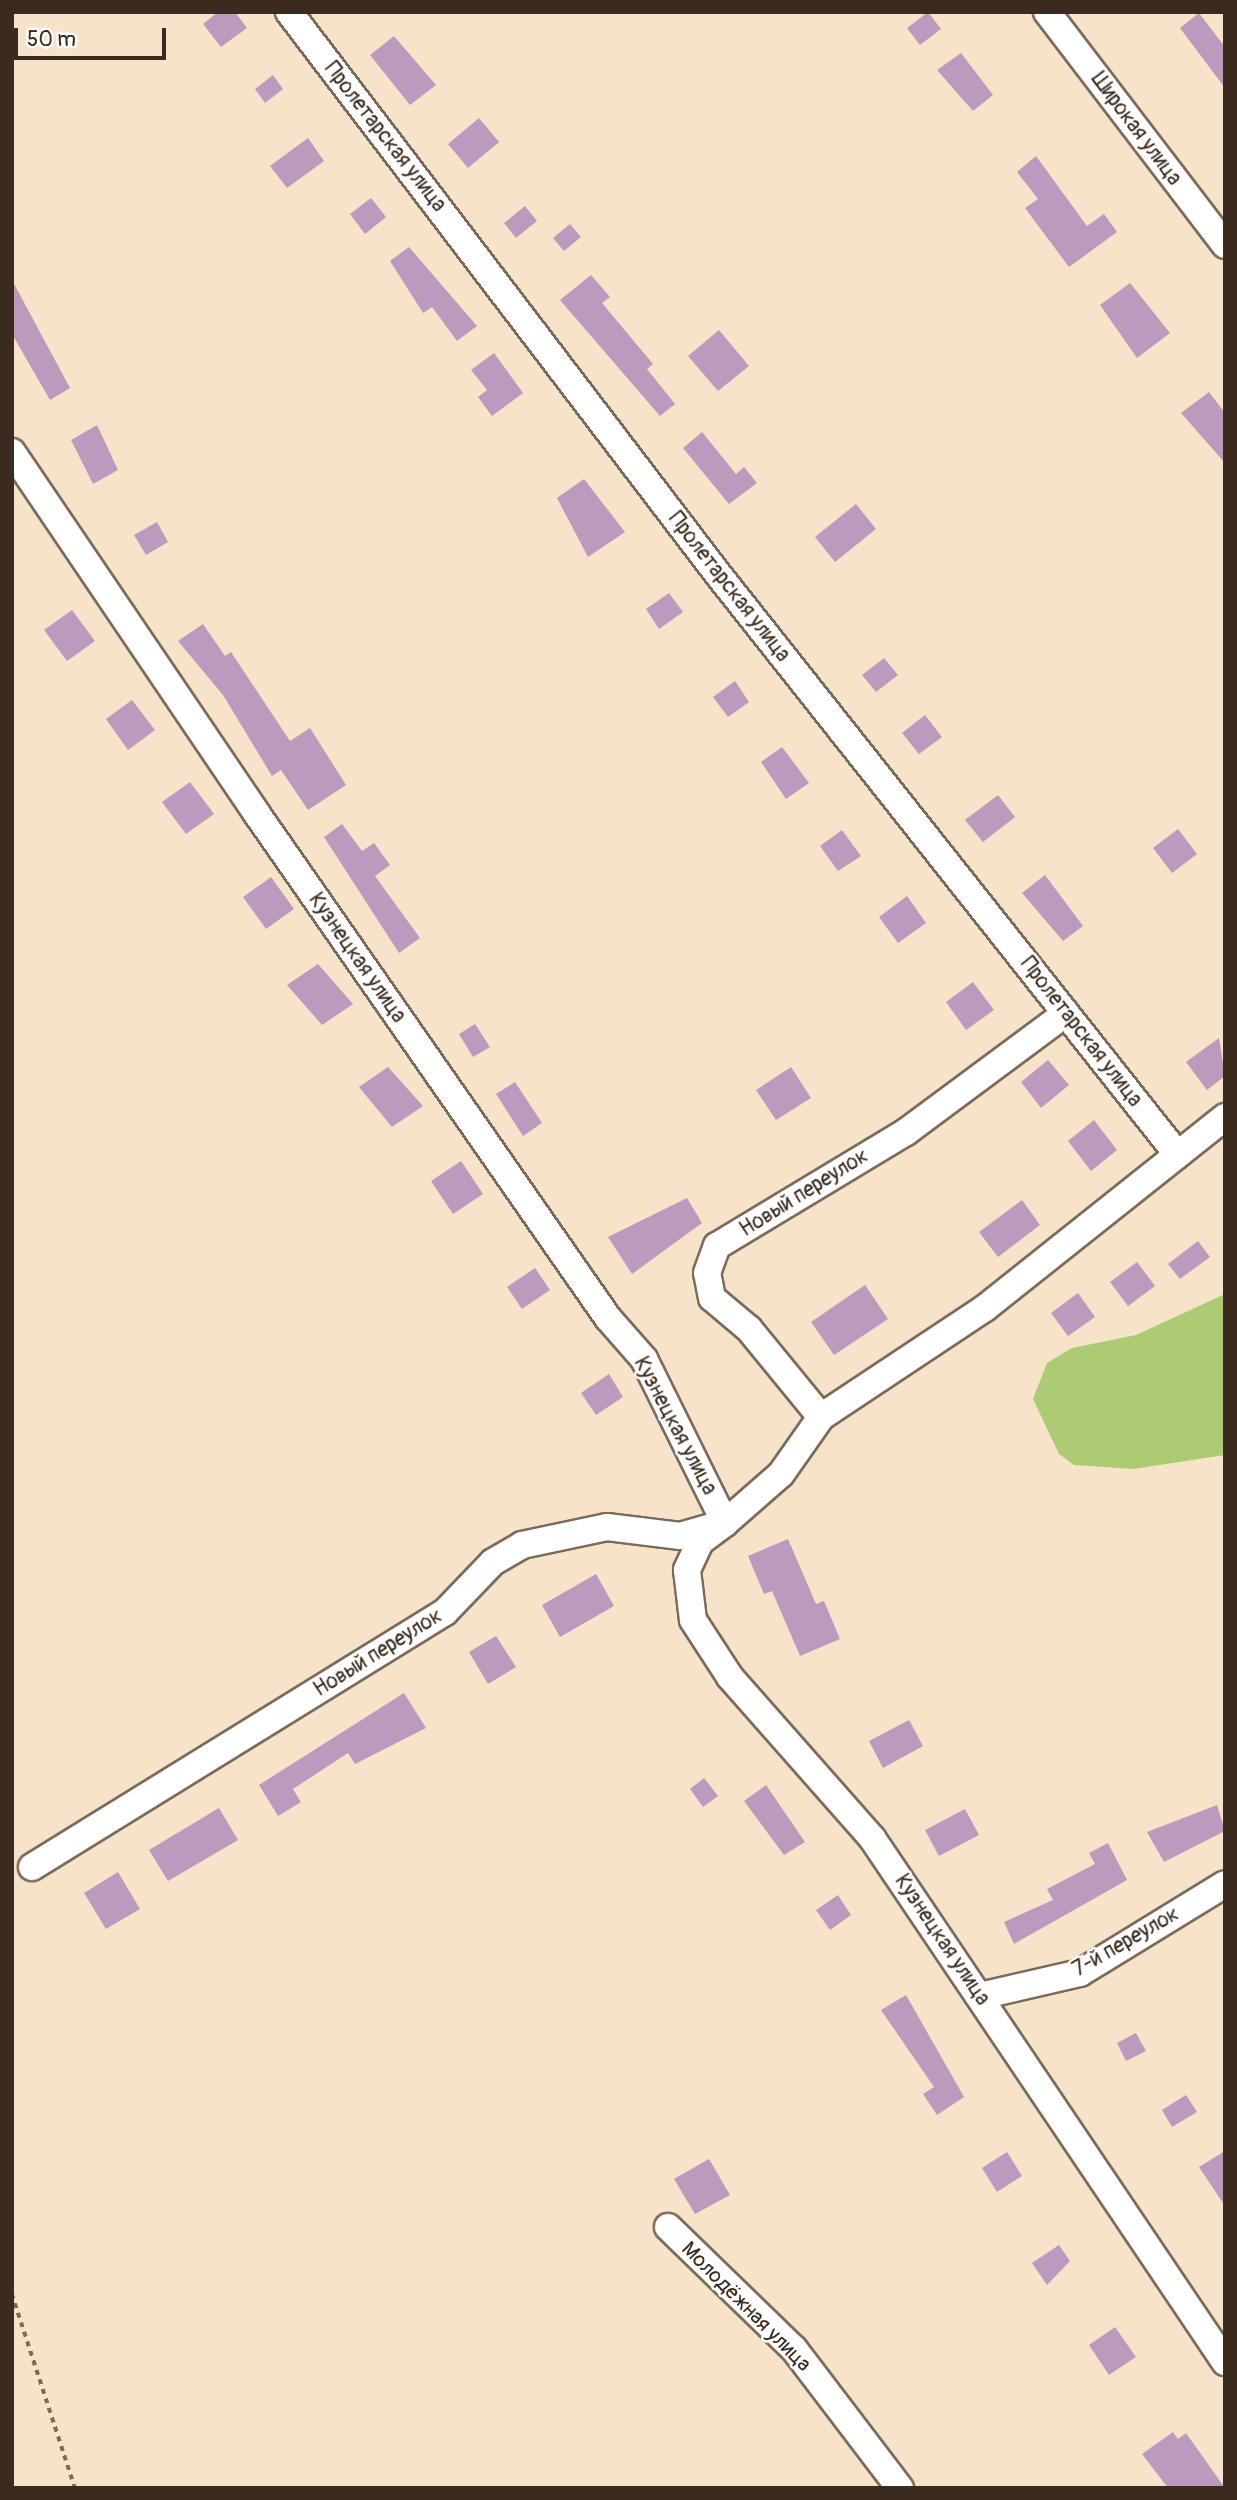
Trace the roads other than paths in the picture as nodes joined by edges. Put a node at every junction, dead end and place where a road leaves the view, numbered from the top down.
1 (289, 12) edge
2 (1047, 12) edge
3 (1225, 245) edge
4 (12, 452) edge
5 (1066, 1013) junction
6 (1225, 1117) edge
7 (1178, 1155) junction
8 (821, 1417) junction
9 (725, 1523) junction
10 (32, 1867) dead end
11 (1225, 1884) edge
12 (980, 1996) junction
13 (668, 2227) dead end
14 (1225, 2362) edge
15 (900, 2488) edge

1 - 5 street, Пролетарская улица
2 - 3 street, Широкая улица
4 - 9 street, Кузнецкая улица
5 - 7 street, Пролетарская улица
5 - 8 street, Новый переулок
6 - 7 street, Новый переулок
7 - 8 street, Новый переулок
8 - 9 street, Новый переулок
9 - 10 street, Новый переулок
9 - 12 street, Кузнецкая улица
11 - 12 street, 7-й переулок
12 - 14 street, Кузнецкая улица
13 - 15 street, Молодёжная улица

